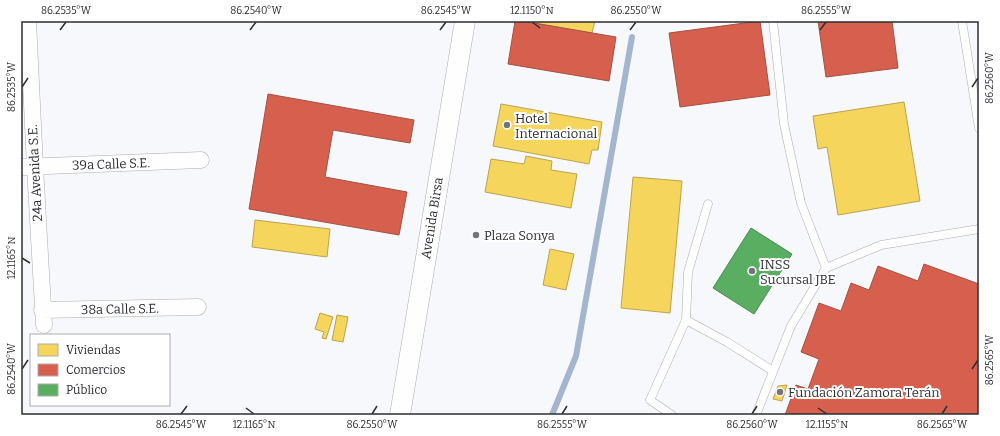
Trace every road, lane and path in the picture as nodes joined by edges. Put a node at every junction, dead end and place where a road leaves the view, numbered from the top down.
1 (28, 21) edge
2 (465, 21) edge
3 (773, 21) edge
4 (962, 21) edge
5 (979, 128) edge
6 (201, 160) dead end
7 (28, 167) edge
8 (708, 204) dead end
9 (979, 229) edge
10 (826, 268) junction
11 (198, 307) dead end
12 (43, 318) joint
13 (686, 320) junction
14 (773, 371) junction
15 (400, 415) edge
16 (672, 415) edge
17 (756, 415) edge

1 - 7 street, 24a Avenida S.E.
2 - 15 street, Avenida Birsa
3 - 10 lane
4 - 5 lane
6 - 7 street, 39a Calle S.E.
7 - 12 street, 24a Avenida S.E.
8 - 13 lane
9 - 10 lane
10 - 14 lane
11 - 12 street, 38a Calle S.E.
13 - 14 lane
13 - 16 lane
14 - 17 lane

